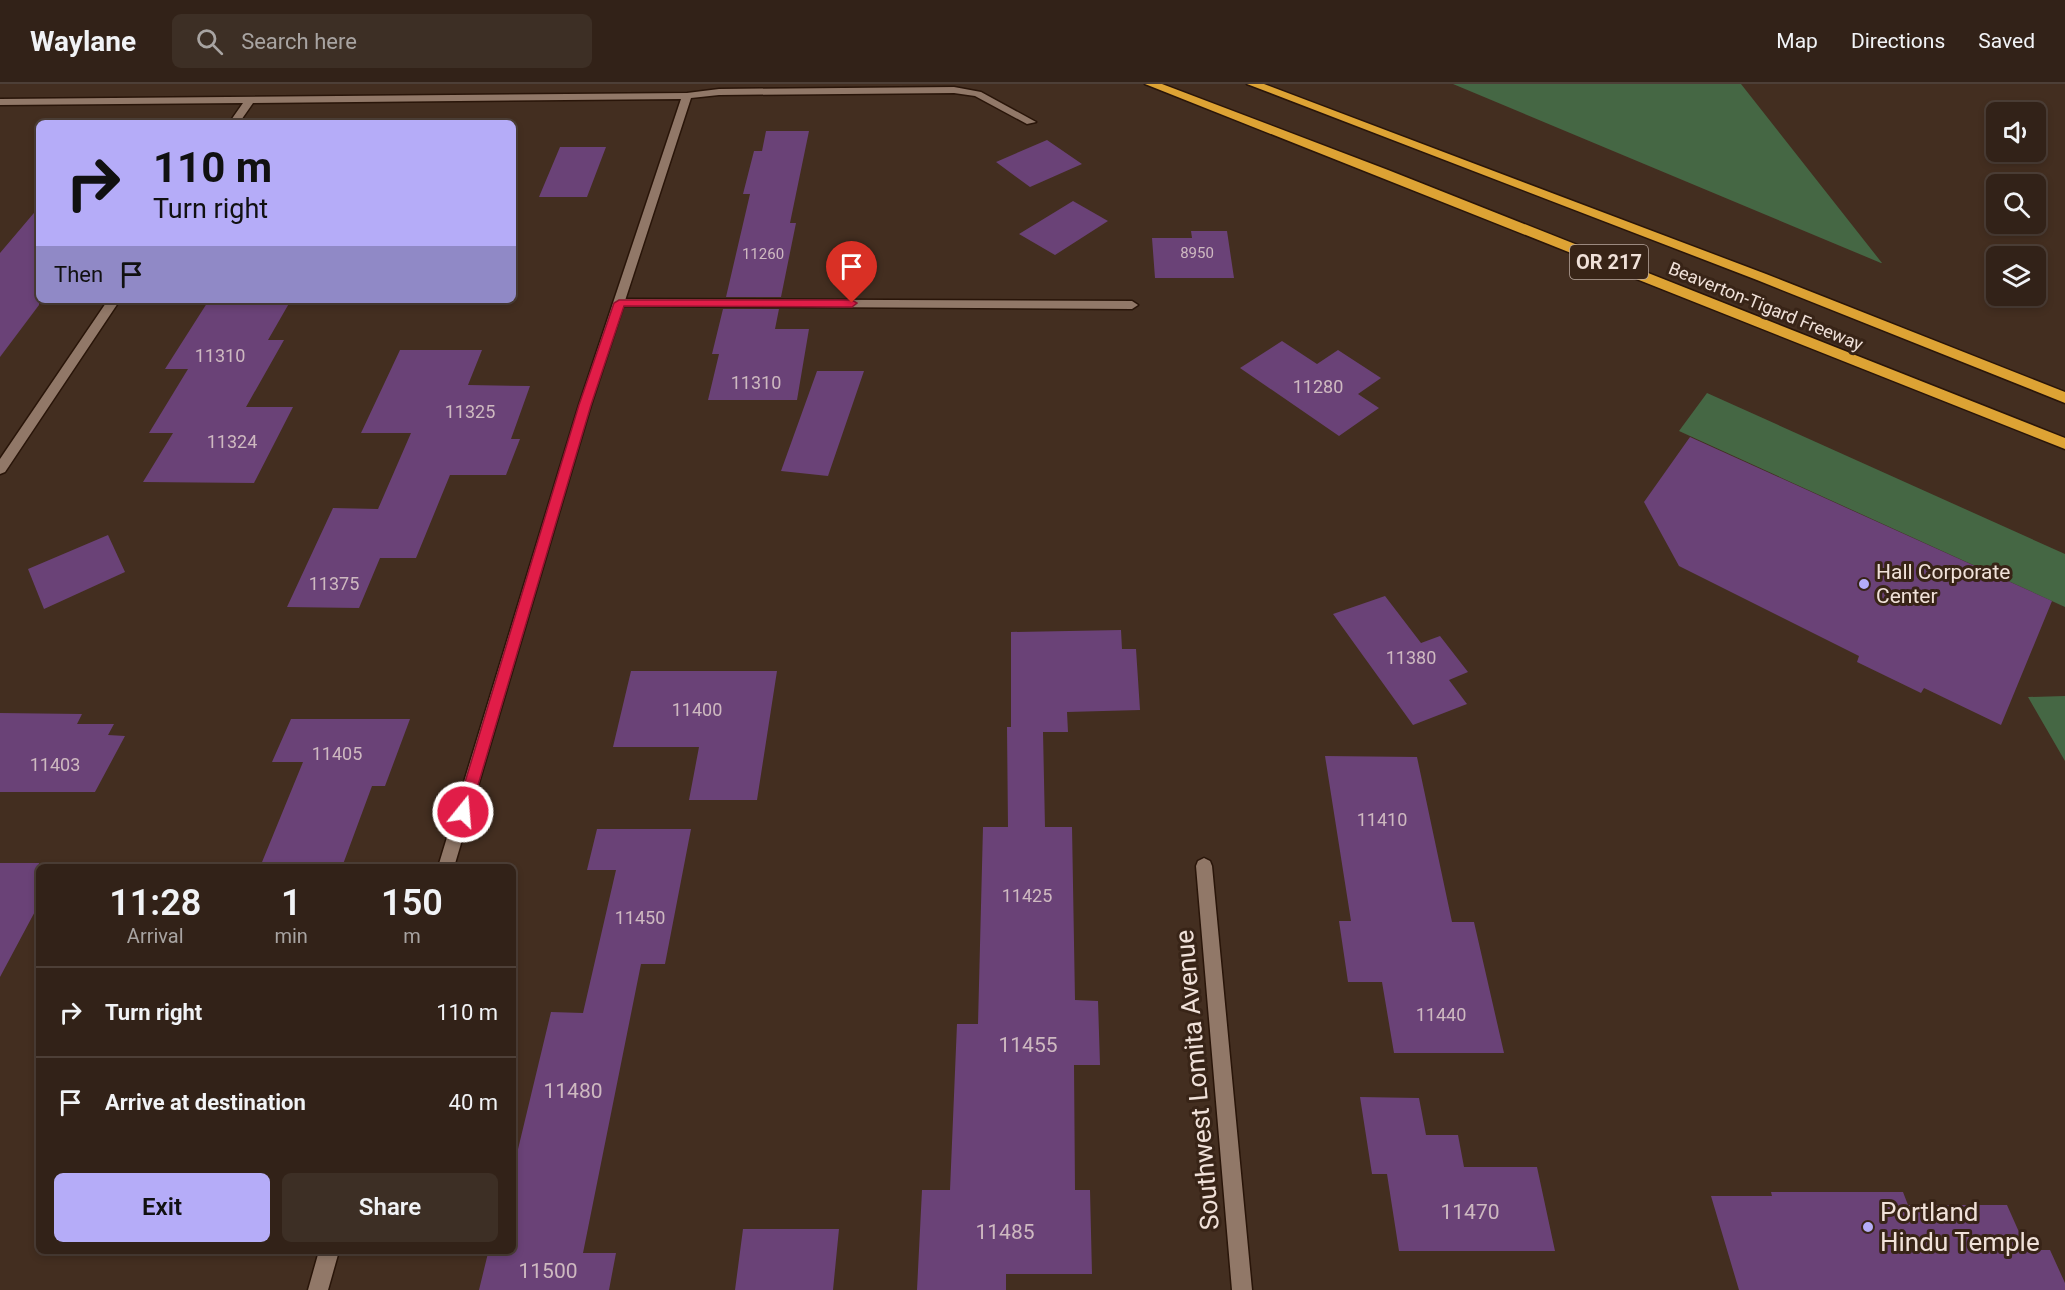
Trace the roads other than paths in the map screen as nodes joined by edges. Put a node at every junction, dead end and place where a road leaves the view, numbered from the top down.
1 (1151, 84) edge
2 (1253, 84) edge
3 (687, 96) junction
4 (249, 101) junction
5 (0, 102) edge
6 (236, 120) edge
7 (1031, 122) dead end
8 (112, 303) edge
9 (619, 303) junction
10 (1132, 305) dead end
11 (2065, 398) edge
12 (2065, 444) edge
13 (0, 469) edge
14 (447, 864) edge
15 (1204, 866) dead end
16 (328, 1254) edge
17 (318, 1290) edge
18 (1242, 1290) edge

1 - 12 highway, Beaverton-Tigard Freeway / OR 217
2 - 11 highway, Beaverton-Tigard Freeway / OR 217
3 - 4 street
3 - 7 street
3 - 9 street
4 - 5 street
4 - 6 street
8 - 13 street
9 - 10 street
9 - 14 street
15 - 18 street, Southwest Lomita Avenue
16 - 17 street

